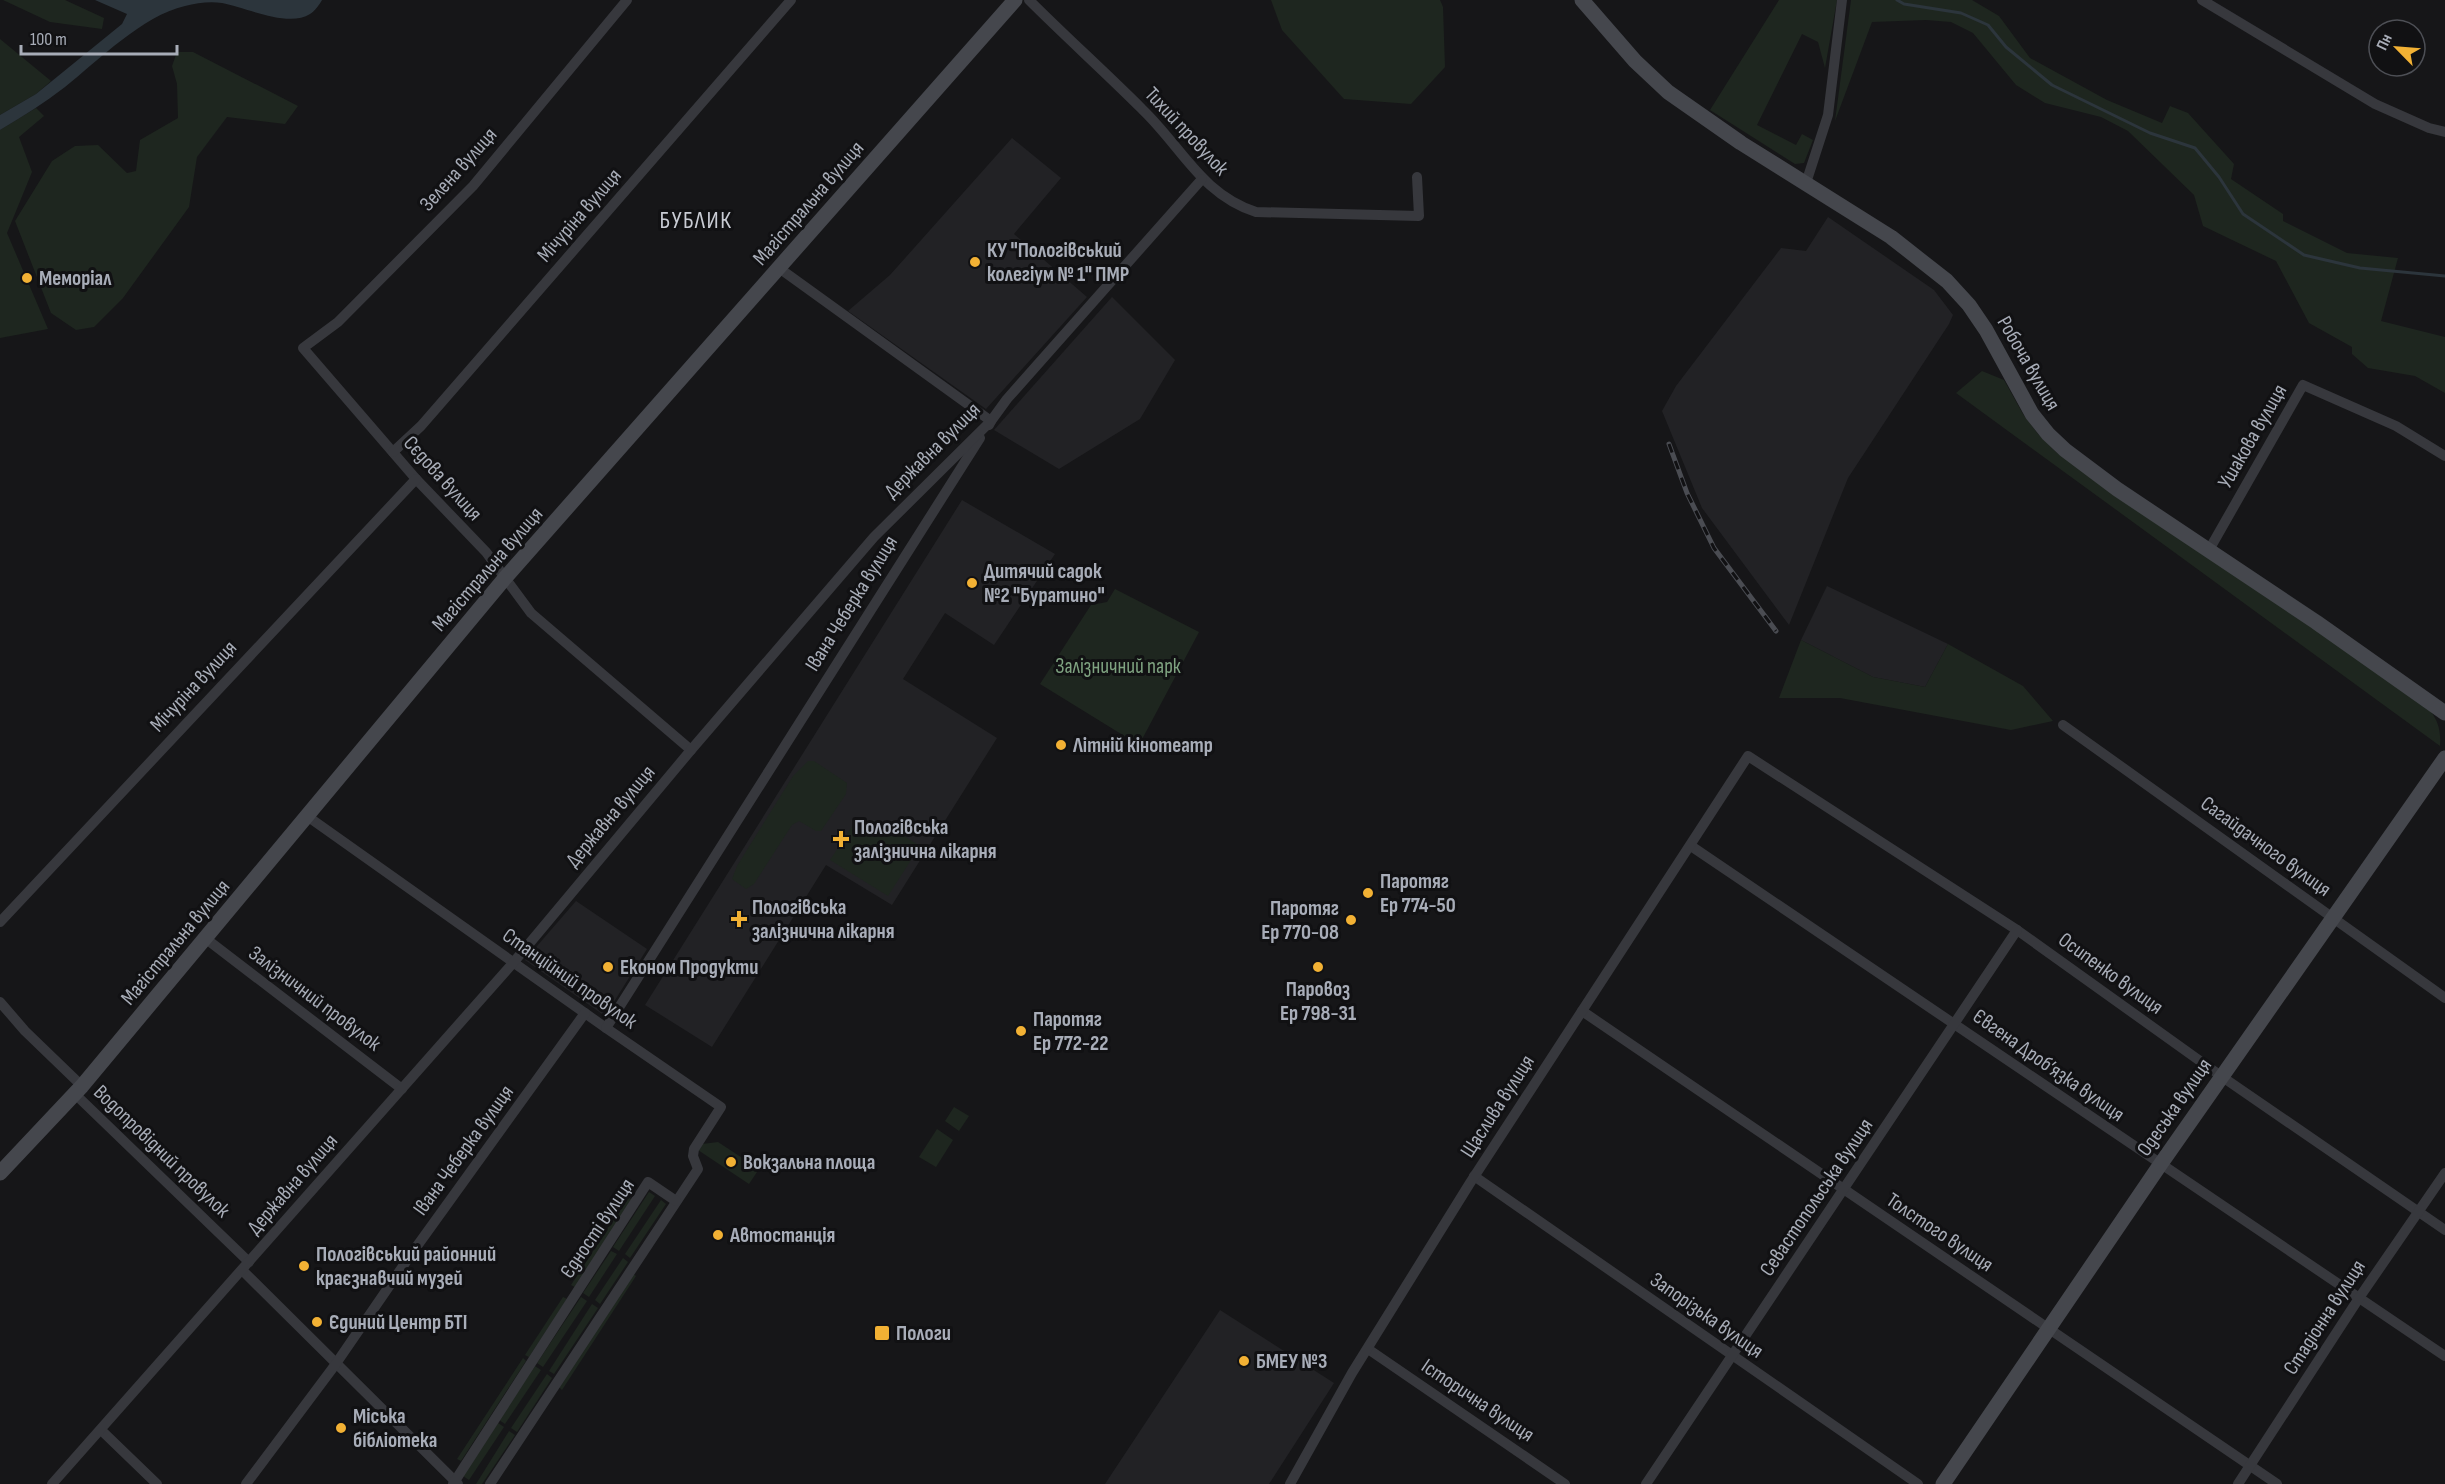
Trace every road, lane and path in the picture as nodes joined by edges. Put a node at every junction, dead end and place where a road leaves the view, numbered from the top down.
1 (627, 0) edge
2 (791, 0) edge
3 (1015, 0) edge
4 (1029, 0) edge
5 (1582, 0) edge
6 (1842, 0) edge
7 (2202, 0) edge
8 (2445, 132) edge
9 (1417, 177) dead end
10 (1202, 179) junction
11 (1806, 183) junction
12 (779, 268) junction
13 (303, 348) joint
14 (991, 421) junction
15 (393, 452) junction
16 (2445, 456) edge
17 (416, 478) junction
18 (2209, 550) junction
19 (505, 578) junction
20 (2445, 713) edge
21 (2063, 726) dead end
22 (691, 750) junction
23 (1749, 756) joint
24 (2445, 758) edge
25 (307, 816) junction
26 (1691, 846) junction
27 (2334, 918) junction
28 (0, 922) edge
29 (2017, 930) junction
30 (205, 938) junction
31 (513, 963) junction
32 (2445, 998) edge
33 (0, 1002) edge
34 (1582, 1011) junction
35 (585, 1013) junction
36 (1954, 1024) junction
37 (606, 1028) junction
38 (2221, 1076) junction
39 (402, 1089) junction
40 (78, 1090) junction
41 (2160, 1165) junction
42 (0, 1173) edge
43 (2445, 1173) edge
44 (1474, 1176) junction
45 (1845, 1190) junction
46 (676, 1201) junction
47 (2417, 1211) junction
48 (2445, 1230) edge
49 (245, 1266) junction
50 (2359, 1298) junction
51 (2049, 1329) junction
52 (1368, 1349) junction
53 (1732, 1356) junction
54 (2445, 1356) edge
55 (335, 1365) junction
56 (101, 1430) junction
57 (2250, 1465) junction
58 (455, 1483) edge
59 (52, 1484) edge
60 (157, 1484) edge
61 (246, 1484) edge
62 (490, 1484) edge
63 (1290, 1484) edge
64 (1565, 1484) edge
65 (1646, 1484) edge
66 (1917, 1484) edge
67 (1943, 1484) edge
68 (2238, 1484) edge
69 (2277, 1484) edge

1 - 13 street, Зелена вулиця
2 - 15 street, Мічуріна вулиця
3 - 12 street, Магістральна вулиця
4 - 10 street, Тихий провулок
5 - 11 street, Робоча вулиця
6 - 11 street
7 - 8 street
9 - 10 street, Тихий провулок
10 - 14 street, Державна вулиця
11 - 18 street, Робоча вулиця
12 - 14 street
12 - 19 street, Магістральна вулиця
13 - 15 street, Сєдова вулиця
14 - 22 street, Державна вулиця
14 - 37 street, Івана Чеберка вулиця
15 - 17 street, Сєдова вулиця
16 - 18 street, Ушакова вулиця
17 - 19 street, Сєдова вулиця
17 - 28 street, Мічуріна вулиця
18 - 20 street, Робоча вулиця
19 - 22 street, Сєдова вулиця
19 - 25 street, Магістральна вулиця
21 - 27 street, Сагайдачного вулиця
22 - 31 street, Державна вулиця
23 - 26 street, Щаслива вулиця
23 - 29 street, Осипенко вулиця
24 - 27 street, Одеська вулиця
25 - 30 street, Магістральна вулиця
25 - 31 street, Станційний провулок
26 - 34 street, Щаслива вулиця
26 - 36 street, Євгена Дроб’язка вулиця
27 - 32 street, Сагайдачного вулиця
27 - 38 street, Одеська вулиця
29 - 36 street, Севастопольська вулиця
29 - 38 street, Осипенко вулиця
30 - 39 street, Залізничний провулок
30 - 40 street, Магістральна вулиця
31 - 35 street, Станційний провулок
31 - 39 street, Державна вулиця
33 - 40 street, Водопровідний провулок
34 - 44 street, Щаслива вулиця
34 - 45 street, Толстого вулиця
35 - 37 street, Станційний провулок
35 - 55 street, Івана Чеберка вулиця
36 - 41 street, Євгена Дроб’язка вулиця
36 - 45 street, Севастопольська вулиця
37 - 46 street, Станційний провулок
38 - 41 street, Одеська вулиця
38 - 47 street, Осипенко вулиця
39 - 49 street, Державна вулиця
40 - 42 street, Магістральна вулиця
40 - 49 street, Водопровідний провулок
41 - 50 street, Євгена Дроб’язка вулиця
41 - 51 street, Одеська вулиця
43 - 47 street, Стадіонна вулиця
44 - 52 street, Щаслива вулиця
44 - 53 street, Запорізька вулиця
45 - 51 street, Толстого вулиця
45 - 53 street, Севастопольська вулиця
46 - 58 street, Єдності вулиця
46 - 62 street
47 - 48 street, Осипенко вулиця
47 - 50 street, Стадіонна вулиця
49 - 55 street, Водопровідний провулок
49 - 56 street, Державна вулиця
50 - 54 street, Євгена Дроб’язка вулиця
50 - 57 street, Стадіонна вулиця
51 - 57 street, Толстого вулиця
51 - 67 street, Одеська вулиця
52 - 63 street, Щаслива вулиця
52 - 64 street, Історична вулиця
53 - 65 street, Севастопольська вулиця
53 - 66 street, Запорізька вулиця
55 - 58 street, Водопровідний провулок
55 - 61 street, Івана Чеберка вулиця
56 - 59 street, Державна вулиця
56 - 60 street
57 - 68 street, Стадіонна вулиця
57 - 69 street, Толстого вулиця

